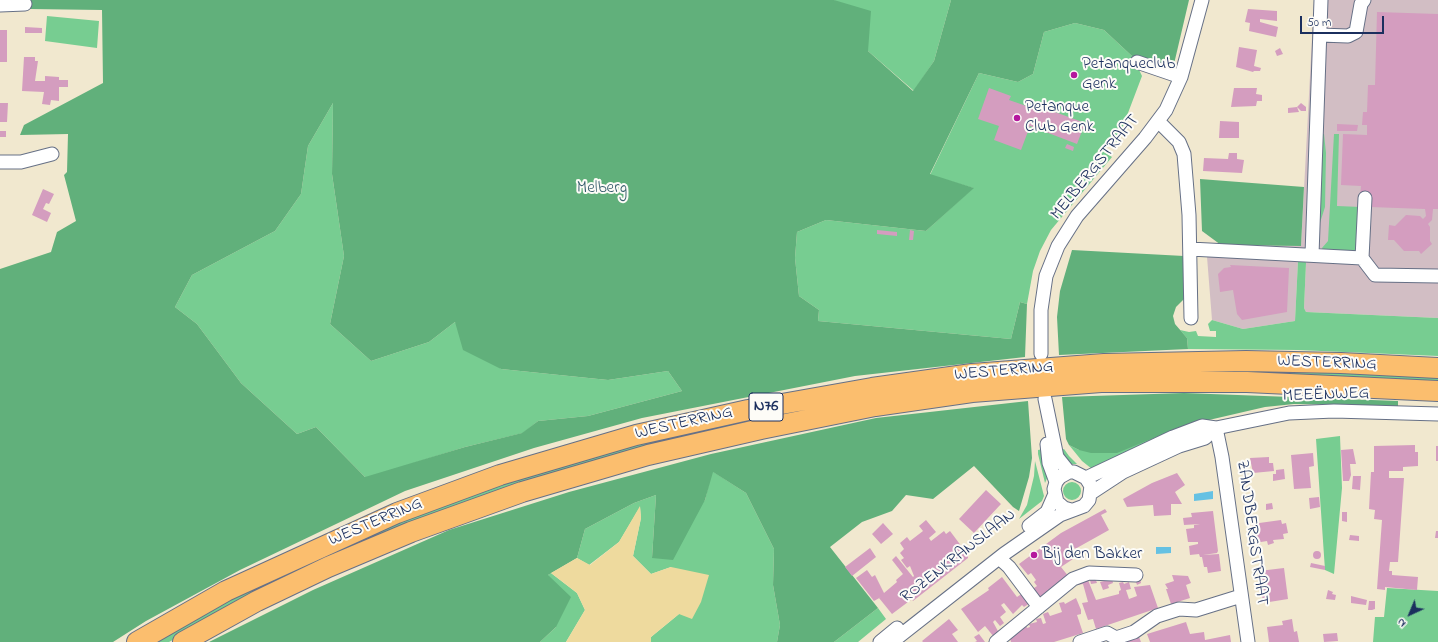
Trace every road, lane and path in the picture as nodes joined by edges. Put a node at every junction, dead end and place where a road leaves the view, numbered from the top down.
1 (1202, 0) edge
2 (1321, 0) edge
3 (1364, 0) edge
4 (25, 4) dead end
5 (0, 5) edge
6 (1320, 35) junction
7 (1137, 62) dead end
8 (1181, 77) junction
9 (1158, 121) junction
10 (52, 154) dead end
11 (0, 162) edge
12 (1365, 198) dead end
13 (1190, 249) junction
14 (1312, 255) junction
15 (1362, 258) junction
16 (1438, 276) edge
17 (1191, 318) dead end
18 (1041, 354) dead end
19 (1438, 368) edge
20 (1438, 391) edge
21 (1045, 399) dead end
22 (1438, 414) edge
23 (1047, 416) junction
24 (1216, 428) junction
25 (1069, 472) junction
26 (1086, 478) junction
27 (1056, 482) junction
28 (1091, 493) junction
29 (1054, 496) junction
30 (1071, 510) junction
31 (999, 558) junction
32 (1136, 575) dead end
33 (1241, 596) junction
34 (1039, 607) junction
35 (890, 640) edge
36 (137, 642) edge
37 (183, 642) edge
38 (996, 642) edge
39 (1080, 642) edge
40 (1248, 642) edge

1 - 8 street, MELBERGSTRAAT
2 - 6 street
3 - 6 street
4 - 5 street
6 - 14 street
7 - 8 street
8 - 9 street, MELBERGSTRAAT
9 - 13 street, MELBERGSTRAAT
9 - 18 street, MELBERGSTRAAT
10 - 11 street
12 - 15 street
13 - 14 street
13 - 17 street, MELBERGSTRAAT
14 - 15 street
15 - 16 street
19 - 36 highway, WESTERRING / N76
20 - 37 highway, WESTERRING / N76
21 - 23 street
22 - 24 street, MEEËNWEG
23 - 25 street
23 - 27 street
24 - 26 street
24 - 28 street, ROZENKRANSLAAN
24 - 33 street, ZANDBERGSTRAAT
25 - 26 street
25 - 27 street
26 - 28 street
27 - 29 street, ROZENKRANSLAAN
28 - 30 street, ROZENKRANSLAAN
29 - 30 street
29 - 35 street, ROZENKRANSLAAN
30 - 31 street, ROZENKRANSLAAN
31 - 34 street
31 - 35 street, ROZENKRANSLAAN
32 - 34 street
33 - 39 street
33 - 40 street, ZANDBERGSTRAAT
34 - 38 street

